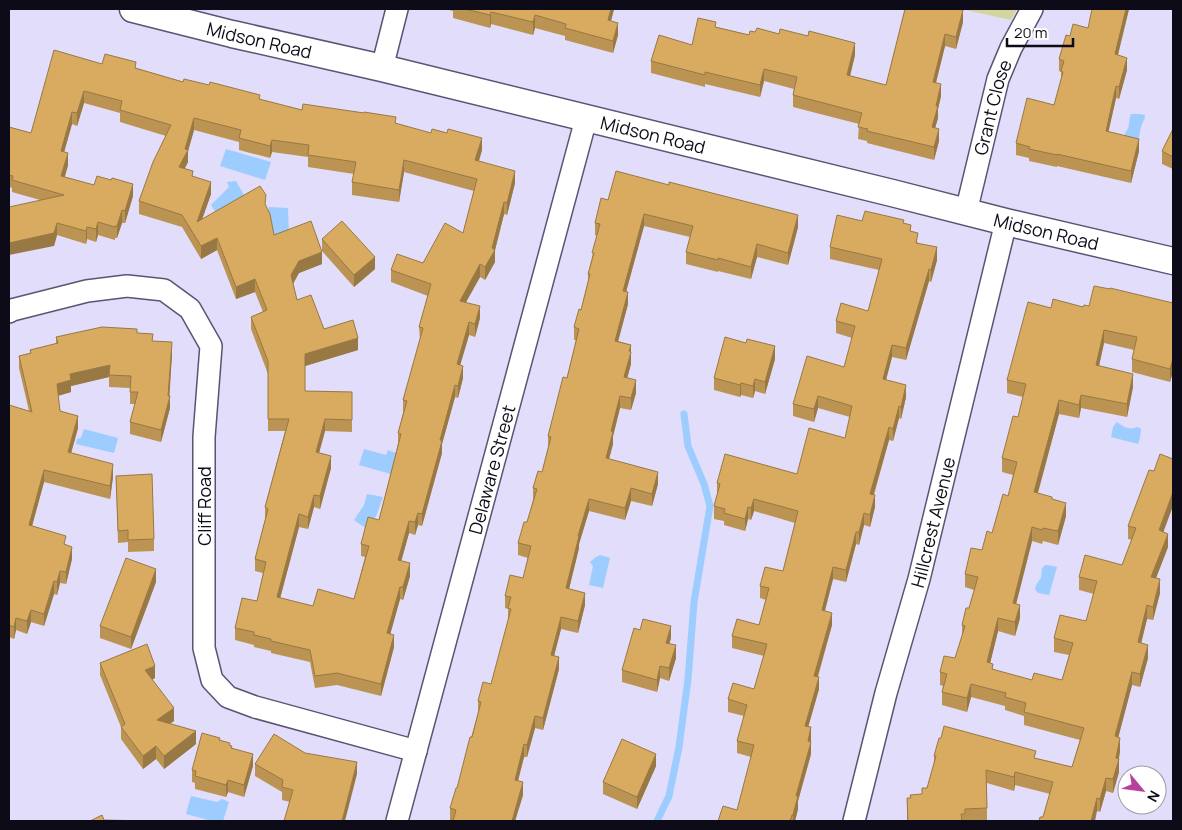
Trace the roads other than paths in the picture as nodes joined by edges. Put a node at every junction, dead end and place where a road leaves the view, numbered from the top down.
1 (133, 9) edge
2 (398, 9) edge
3 (1032, 9) edge
4 (382, 68) junction
5 (586, 119) junction
6 (966, 212) junction
7 (1006, 222) junction
8 (1173, 261) edge
9 (9, 312) edge
10 (416, 751) junction
11 (398, 821) edge
12 (854, 821) edge

1 - 4 street, Midson Road
2 - 4 street
3 - 6 street, Grant Close
4 - 5 street, Midson Road
5 - 6 street, Midson Road
5 - 10 street, Delaware Street
6 - 7 street, Midson Road
7 - 8 street, Midson Road
7 - 12 street, Hillcrest Avenue
9 - 10 street, Cliff Road
10 - 11 street, Delaware Street

